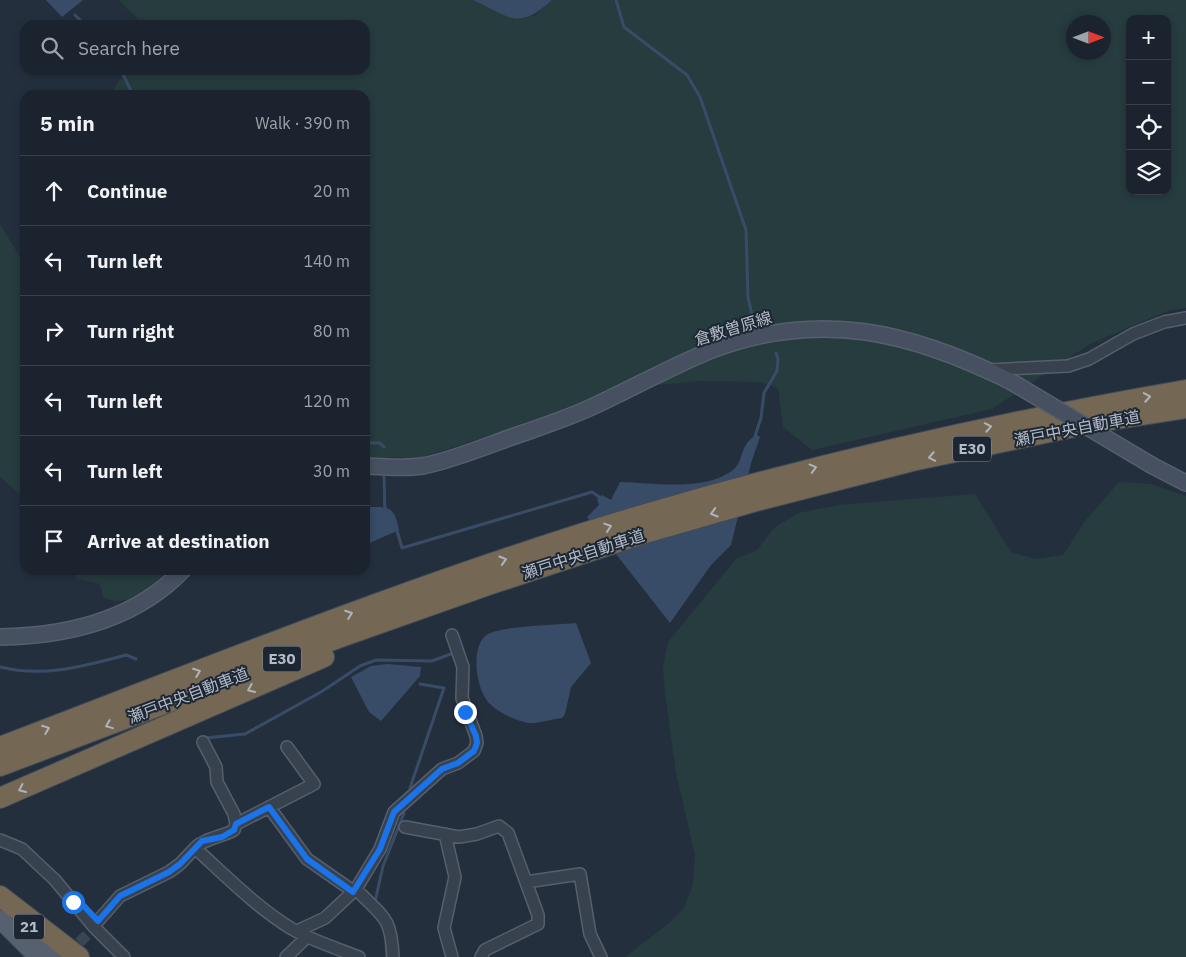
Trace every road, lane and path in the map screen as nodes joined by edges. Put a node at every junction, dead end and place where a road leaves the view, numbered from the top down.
1 (1186, 318) edge
2 (987, 370) junction
3 (1186, 390) edge
4 (1186, 408) edge
5 (370, 466) edge
6 (1186, 483) edge
7 (564, 550) junction
8 (178, 575) edge
9 (488, 585) junction
10 (452, 635) dead end
11 (0, 637) edge
12 (203, 742) dead end
13 (286, 746) dead end
14 (0, 747) edge
15 (0, 766) edge
16 (0, 798) edge
17 (269, 807) junction
18 (236, 824) junction
19 (405, 827) dead end
20 (445, 834) junction
21 (0, 840) edge
22 (195, 848) junction
23 (526, 882) junction
24 (354, 890) junction
25 (0, 897) edge
26 (0, 919) edge
27 (93, 928) junction
28 (302, 934) junction
29 (38, 957) edge
30 (56, 957) edge
31 (79, 957) edge
32 (124, 957) edge
33 (286, 957) edge
34 (358, 957) edge
35 (393, 957) edge
36 (452, 957) edge
37 (481, 957) edge
38 (601, 957) edge

1 - 2 street
2 - 5 street, 倉敷曽原線
2 - 6 street, 倉敷曽原線, bridge
7 -> 3 highway, 瀬戸中央自動車道 / E30
4 -> 7 highway, 瀬戸中央自動車道 / E30
7 - 9 highway, 瀬戸中央自動車道 / E30
14 -> 7 highway, 瀬戸中央自動車道 / E30
8 - 11 street
9 -> 15 highway, 瀬戸中央自動車道 / E30
9 -> 16 highway
10 - 24 street
12 - 18 street
13 - 17 street
17 - 18 street
17 - 24 street
18 - 22 street
19 - 20 street
20 - 23 street
20 - 36 street
21 - 27 street
22 - 27 street
22 - 28 street
23 - 37 street
23 - 38 street
24 - 28 street
24 - 35 street
25 - 30 main road, 21
25 - 31 highway
26 - 29 main road, 21
27 - 32 street
28 - 33 street
28 - 34 street

